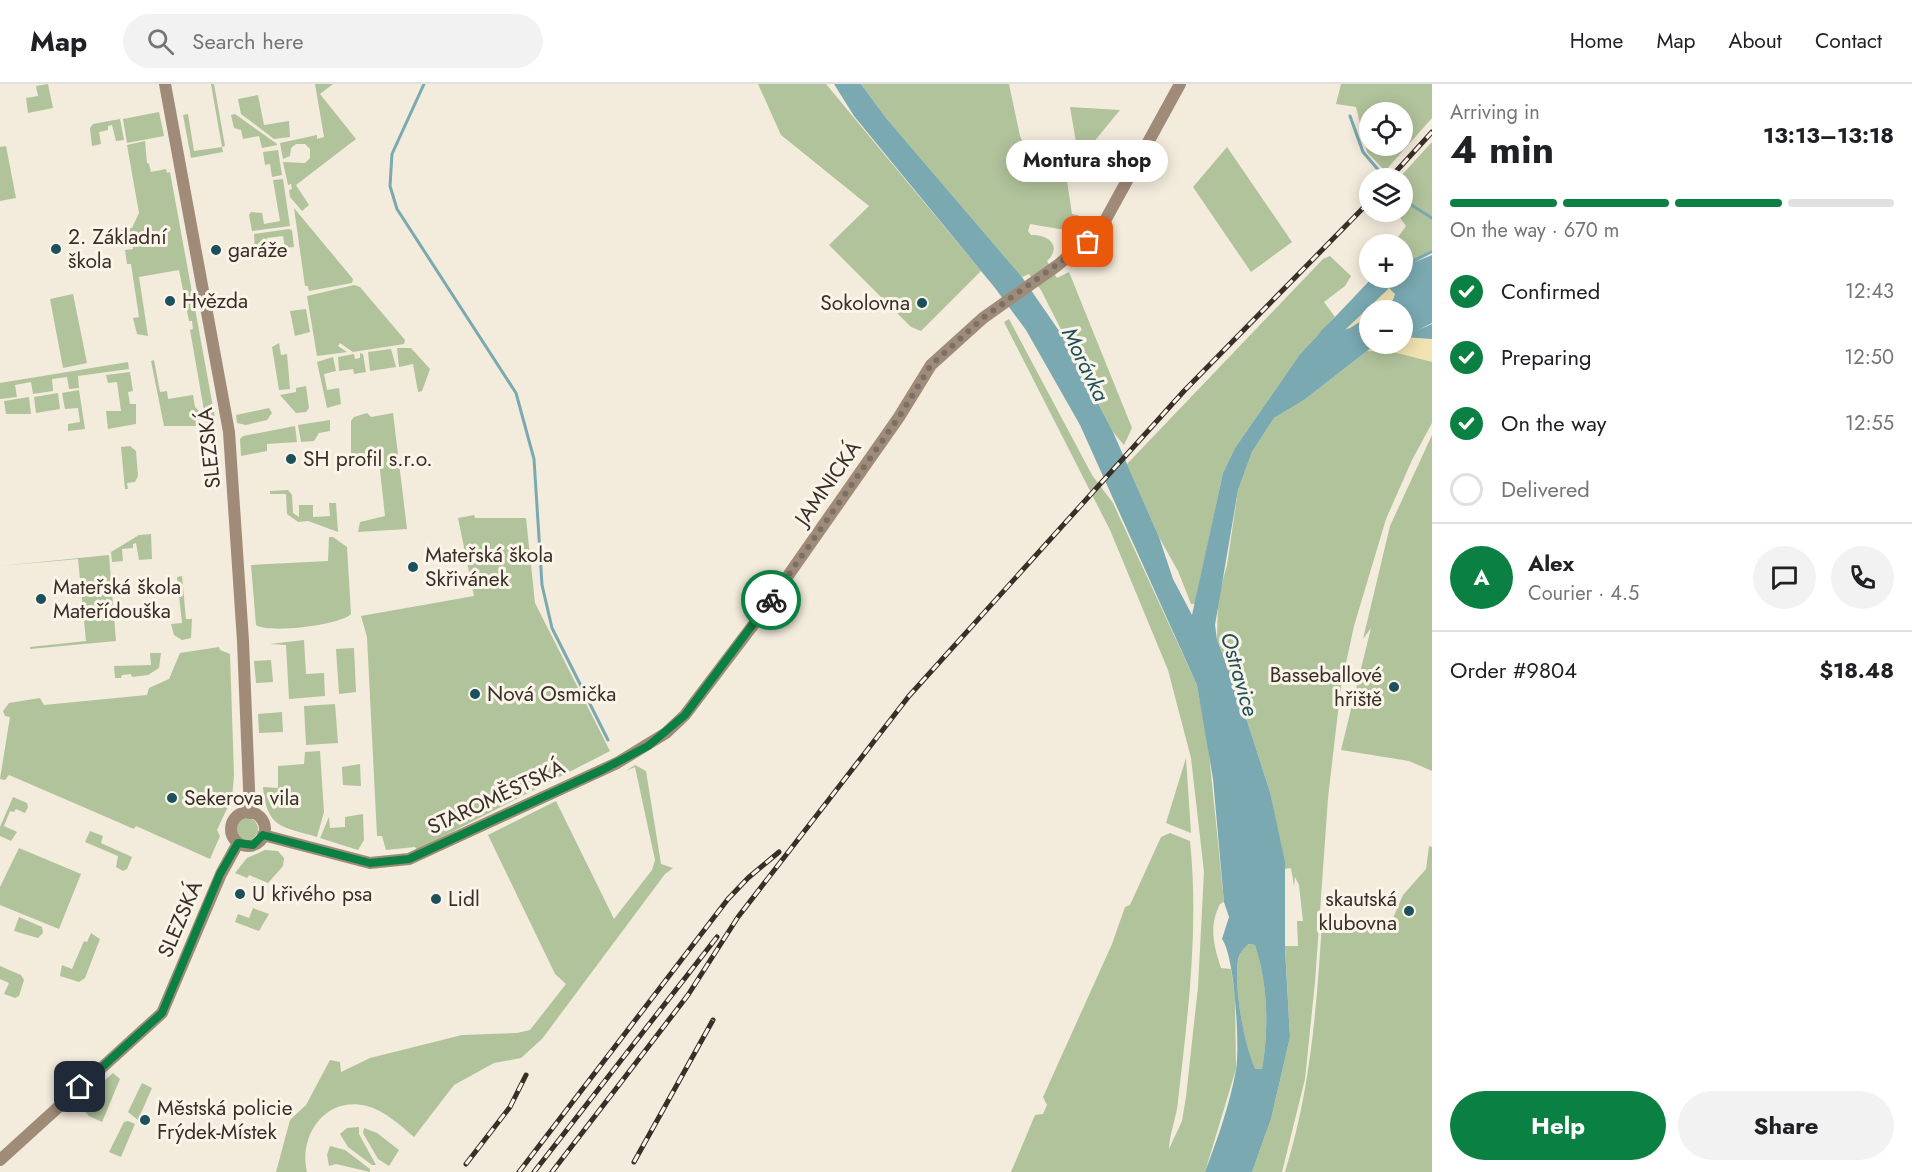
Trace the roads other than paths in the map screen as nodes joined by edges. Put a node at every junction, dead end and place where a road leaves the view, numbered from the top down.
1 (165, 84) edge
2 (1180, 84) edge
3 (714, 677) joint
4 (249, 813) junction
5 (263, 835) junction
6 (238, 843) junction
7 (2, 1157) edge

1 - 4 main road, SLEZSKÁ
2 - 3 main road, JAMNICKÁ
3 - 5 main road, STAROMĚSTSKÁ
4 - 5 main road
4 - 6 main road
5 - 6 main road
6 - 7 main road, SLEZSKÁ

